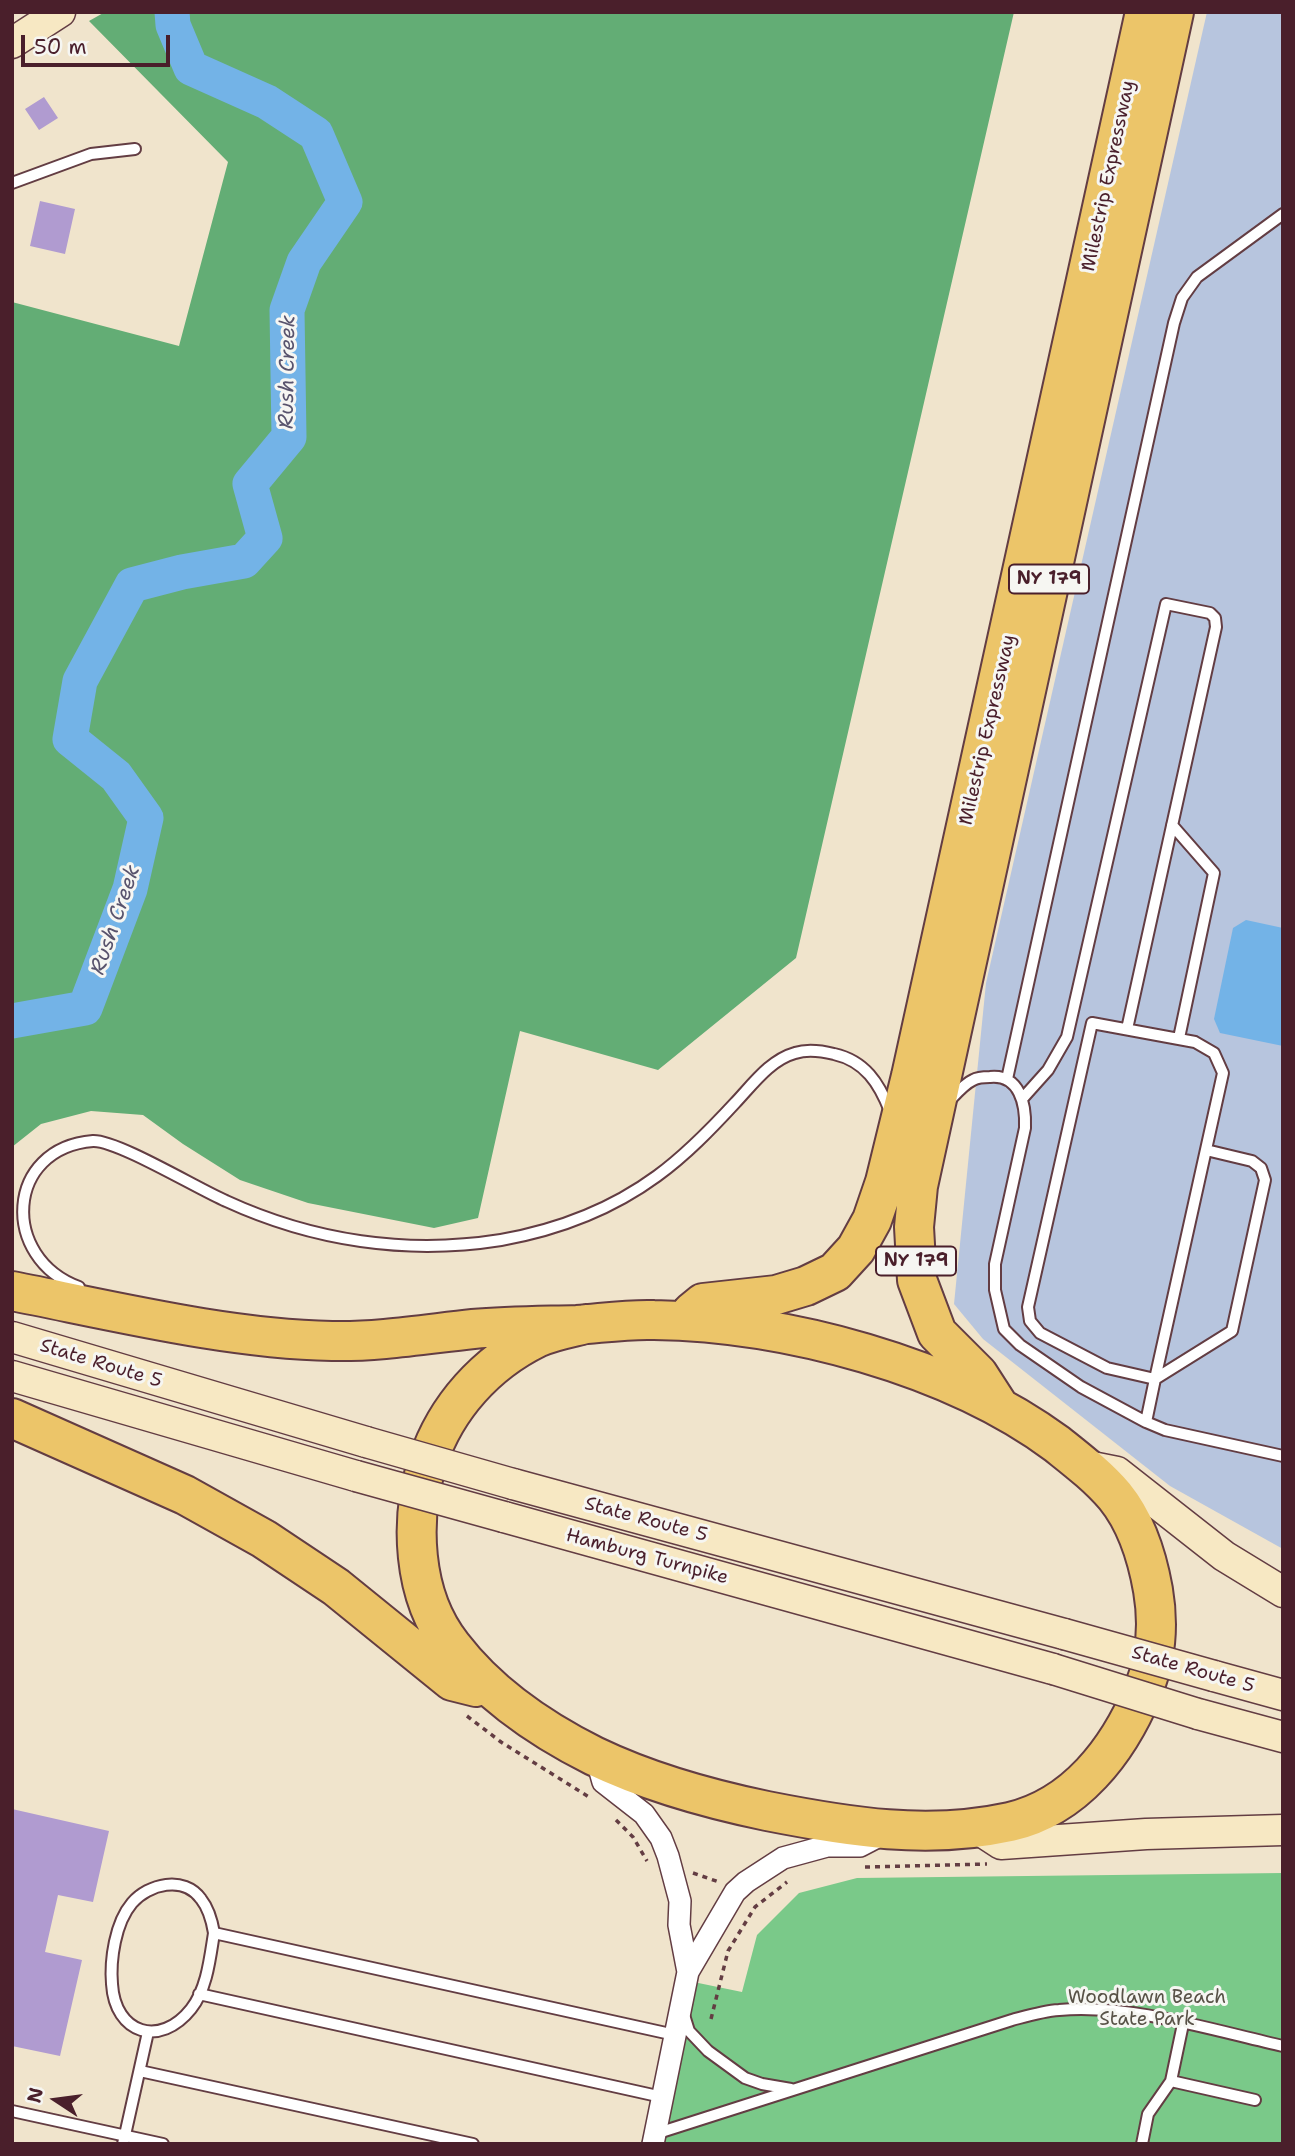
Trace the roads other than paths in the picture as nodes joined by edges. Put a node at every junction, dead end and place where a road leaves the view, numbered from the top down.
1 (60, 12) edge
2 (1135, 12) edge
3 (1145, 12) edge
4 (1174, 12) edge
5 (12, 43) edge
6 (1136, 51) junction
7 (135, 149) dead end
8 (12, 183) edge
9 (1283, 215) edge
10 (1172, 825) junction
11 (1127, 1029) junction
12 (1068, 1037) junction
13 (1179, 1038) junction
14 (1087, 1041) junction
15 (1007, 1079) junction
16 (1022, 1099) junction
17 (929, 1129) junction
18 (895, 1145) junction
19 (1206, 1150) junction
20 (12, 1291) edge
21 (96, 1293) dead end
22 (122, 1302) dead end
23 (680, 1321) junction
24 (188, 1324) junction
25 (586, 1324) junction
26 (12, 1337) edge
27 (12, 1376) edge
28 (1156, 1379) junction
29 (1001, 1409) junction
30 (12, 1418) edge
31 (1146, 1422) junction
32 (1283, 1456) edge
33 (1084, 1465) junction
34 (1282, 1591) edge
35 (494, 1691) junction
36 (1283, 1695) edge
37 (1283, 1737) edge
38 (596, 1757) junction
39 (1283, 1830) edge
40 (888, 1831) junction
41 (983, 1847) junction
42 (214, 1933) junction
43 (688, 1972) junction
44 (199, 1994) junction
45 (681, 2007) junction
46 (1183, 2024) junction
47 (148, 2032) junction
48 (676, 2035) junction
49 (1283, 2046) edge
50 (140, 2071) junction
51 (1171, 2081) junction
52 (794, 2090) junction
53 (662, 2097) junction
54 (1255, 2100) dead end
55 (12, 2111) edge
56 (654, 2139) edge
57 (124, 2140) edge
58 (163, 2144) edge
59 (473, 2144) edge
60 (1142, 2144) edge

1 - 5 main road
2 - 6 highway
3 - 6 highway, Milestrip Expressway / NY 179
4 - 17 highway, Milestrip Expressway / NY 179
6 - 18 highway, Milestrip Expressway / NY 179
7 - 8 lane
9 - 15 lane
10 - 11 lane
10 - 12 lane
10 - 13 lane
11 - 13 lane
11 - 14 lane
12 - 14 lane
12 - 16 lane
13 - 19 lane
14 - 28 lane
15 - 16 lane
15 - 17 lane
16 - 31 lane
17 - 29 highway, Milestrip Expressway / NY 179
18 - 21 lane
18 - 23 highway, Milestrip Expressway / NY 179
19 - 28 lane
19 - 28 lane
20 - 24 highway
22 - 24 lane
23 - 25 highway
23 - 29 highway
24 - 25 highway
25 - 35 highway
26 - 36 main road, State Route 5, bridge
27 - 37 main road, Hamburg Turnpike, bridge
28 - 31 lane
29 - 33 highway
30 - 35 highway
31 - 32 lane
33 - 34 main road
33 - 41 highway
35 - 38 highway
38 - 40 highway
38 - 43 street
39 - 41 main road
40 - 41 highway
40 - 43 street
42 - 44 lane
42 - 47 lane
42 - 48 lane
43 - 45 street
44 - 47 lane
44 - 53 lane
45 - 48 street
45 - 52 lane
46 - 49 lane
46 - 51 lane
46 - 52 lane
47 - 50 lane
48 - 53 street
50 - 57 lane
50 - 59 lane
51 - 54 lane
51 - 60 lane
52 - 56 lane
53 - 56 street
55 - 57 lane
57 - 58 lane

